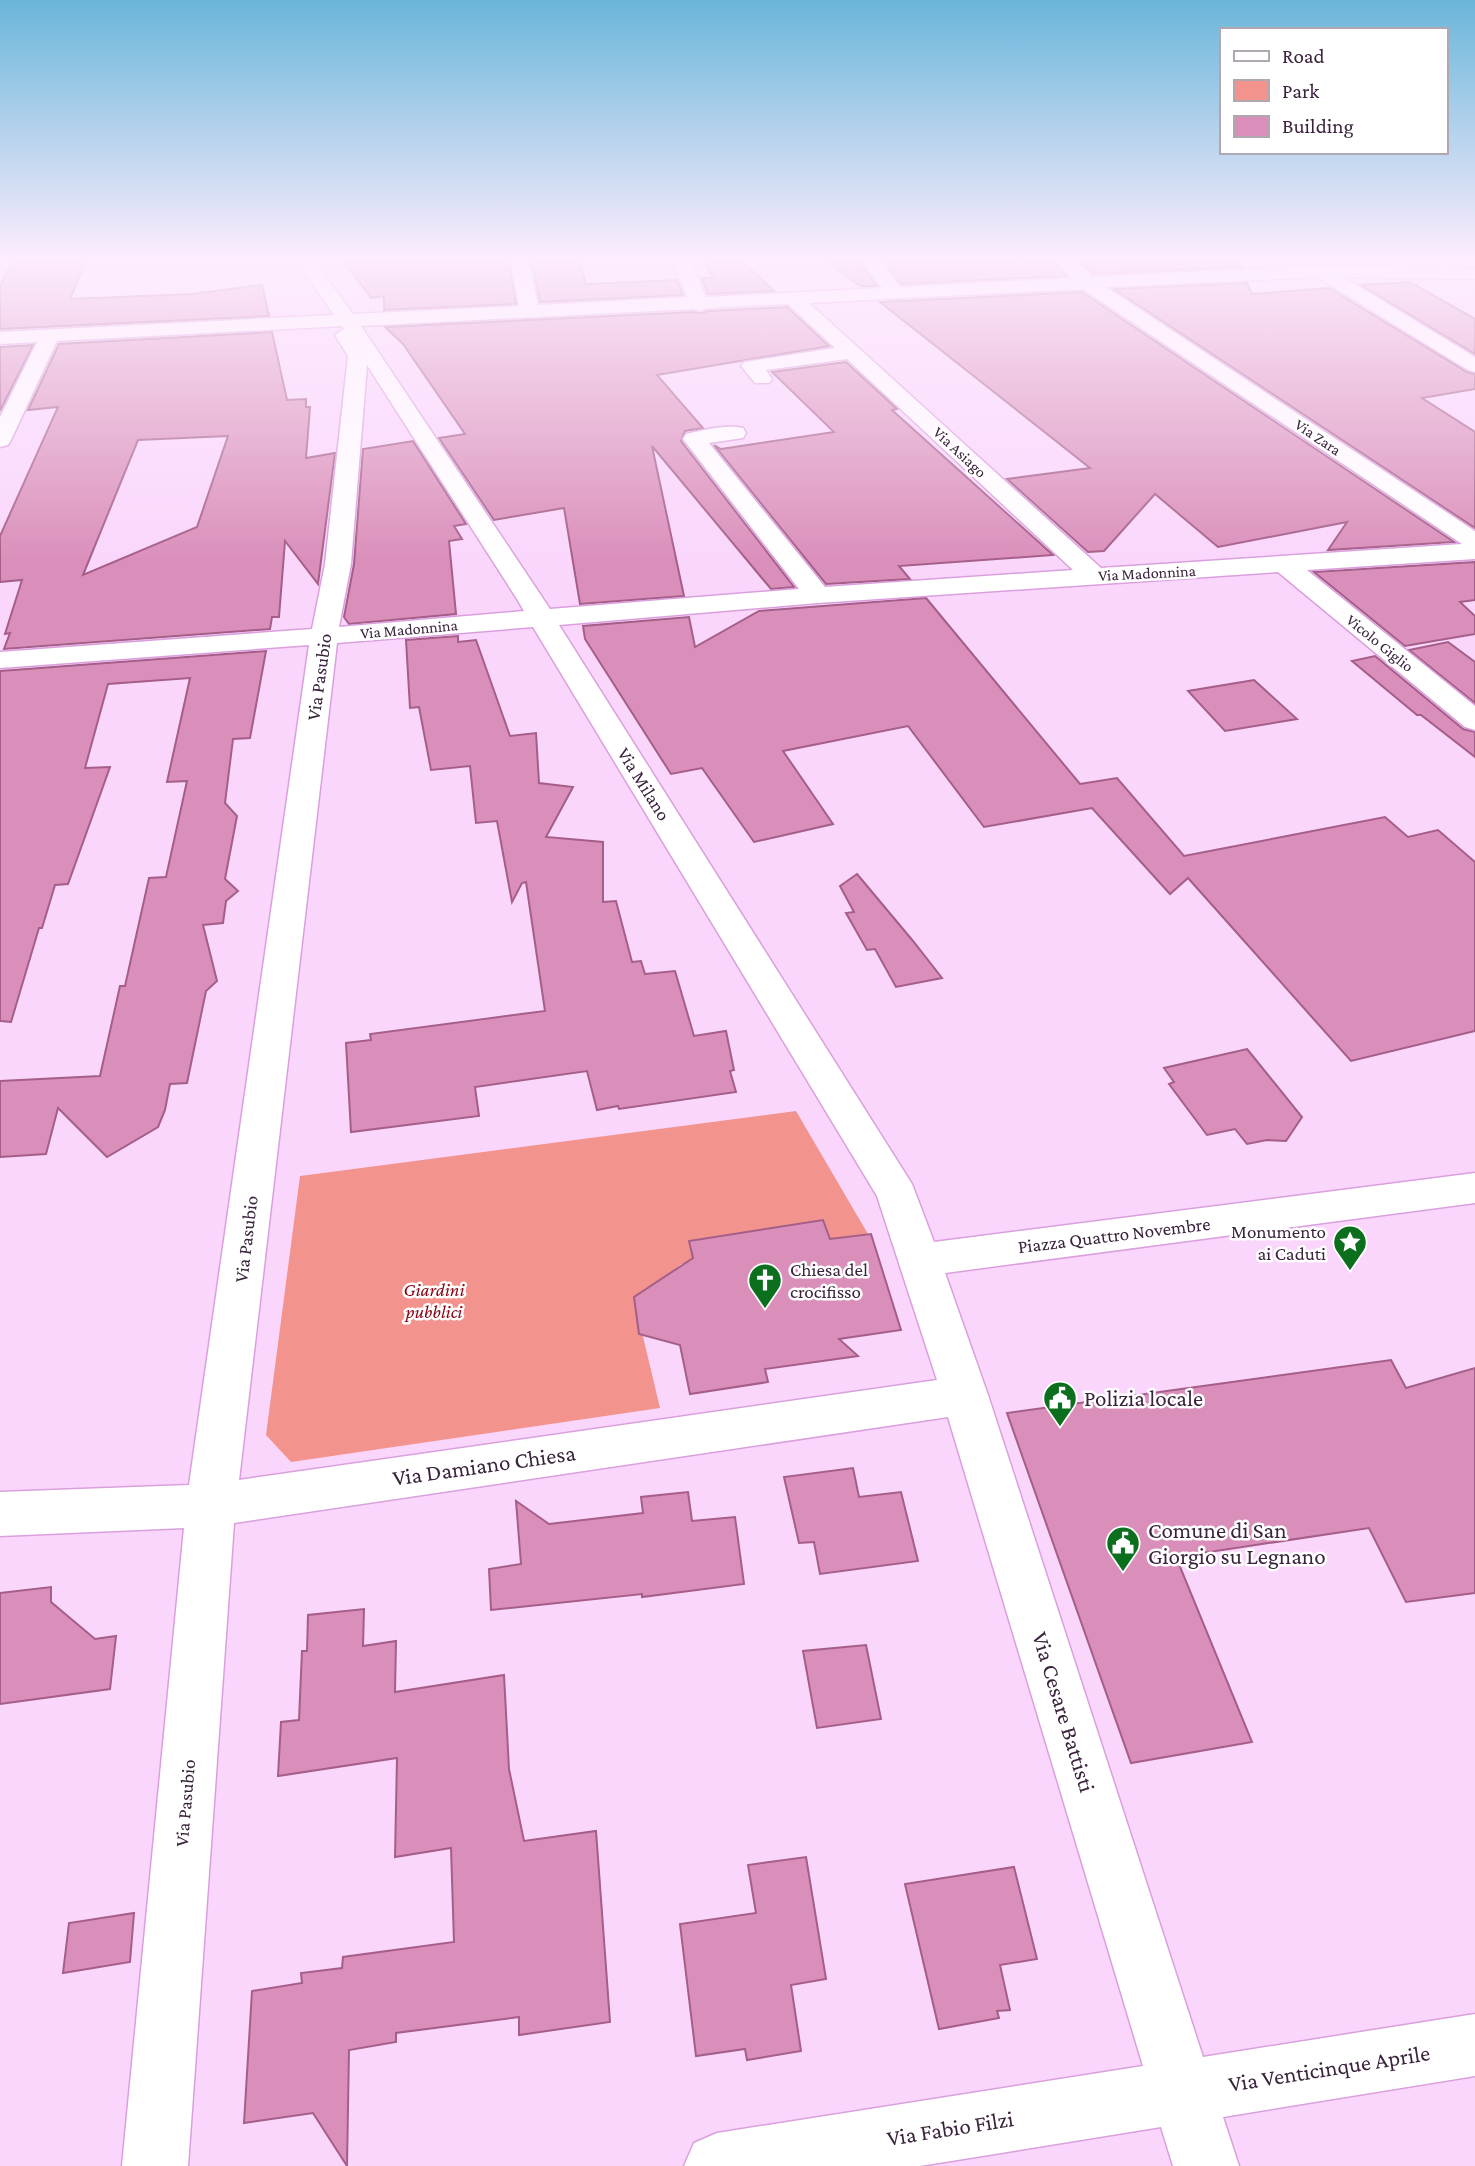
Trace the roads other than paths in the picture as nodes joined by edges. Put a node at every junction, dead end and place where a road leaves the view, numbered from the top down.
1 (39, 359) edge
2 (358, 359) edge
3 (373, 359) edge
4 (800, 359) edge
5 (859, 359) edge
6 (1201, 359) edge
7 (762, 379) dead end
8 (734, 433) dead end
9 (0, 440) edge
10 (1475, 542) edge
11 (1475, 551) edge
12 (1285, 565) junction
13 (1094, 576) junction
14 (818, 595) junction
15 (542, 617) junction
16 (324, 636) junction
17 (0, 660) edge
18 (1475, 721) edge
19 (1475, 1188) edge
20 (919, 1260) junction
21 (965, 1395) junction
22 (211, 1504) junction
23 (0, 1514) edge
24 (1475, 2045) edge
25 (1183, 2091) junction
26 (155, 2166) edge
27 (717, 2166) edge
28 (1206, 2166) edge

1 - 9 street
2 - 16 street, Via Pasubio
3 - 15 street, Via Milano
4 - 7 street
5 - 13 street, Via Asiago
6 - 10 street, Via Zara
8 - 14 street
11 - 12 street, Via Madonnina
12 - 13 street, Via Madonnina
12 - 18 street, Vicolo Giglio
13 - 14 street, Via Madonnina
14 - 15 street, Via Madonnina
15 - 16 street, Via Madonnina
15 - 20 street, Via Milano
16 - 17 street, Via Madonnina
16 - 22 street, Via Pasubio
19 - 20 street, Piazza Quattro Novembre
20 - 21 street, Via Cesare Battisti
21 - 22 street, Via Damiano Chiesa
21 - 25 street, Via Cesare Battisti
22 - 23 street, Via Damiano Chiesa
22 - 26 street, Via Pasubio
24 - 25 street, Via Venticinque Aprile
25 - 27 street, Via Fabio Filzi
25 - 28 street, Via Cesare Battisti

